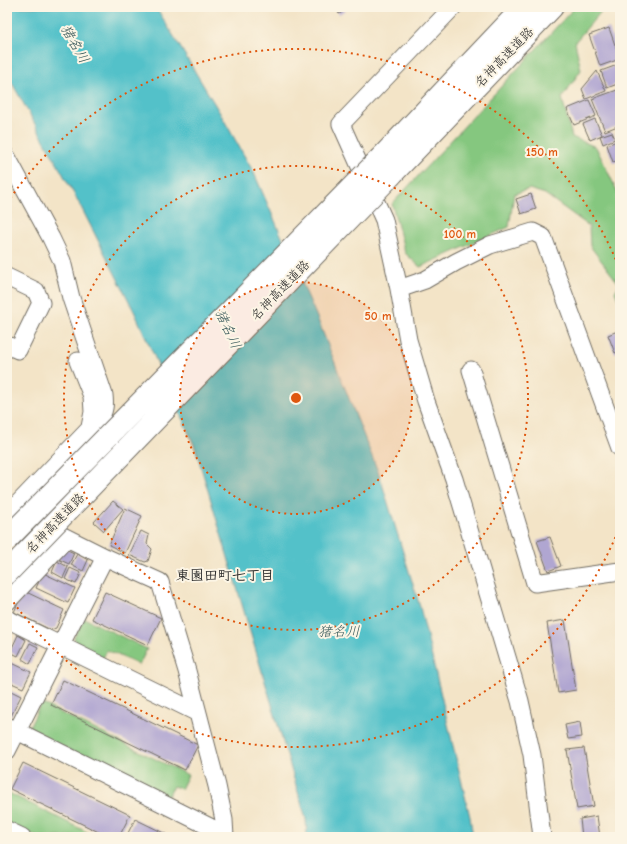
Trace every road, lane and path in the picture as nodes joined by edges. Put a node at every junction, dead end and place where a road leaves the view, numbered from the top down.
1 (453, 7) edge
2 (524, 7) edge
3 (552, 7) edge
4 (7, 157) edge
5 (386, 166) junction
6 (7, 277) edge
7 (399, 289) junction
8 (7, 345) edge
9 (78, 361) dead end
10 (471, 370) dead end
11 (89, 429) junction
12 (620, 448) edge
13 (9, 511) edge
14 (67, 538) junction
15 (7, 540) edge
16 (105, 557) junction
17 (620, 571) edge
18 (7, 573) edge
19 (7, 602) edge
20 (7, 619) edge
21 (60, 645) junction
22 (198, 713) junction
23 (12, 729) edge
24 (7, 751) edge
25 (7, 830) edge
26 (225, 835) edge
27 (22, 837) edge
28 (542, 837) edge

1 - 7 street
2 - 5 highway, 名神高速道路
3 - 5 highway, 名神高速道路
4 - 11 street
5 - 15 highway, 名神高速道路, bridge
5 - 18 highway, 名神高速道路, bridge
6 - 8 street
7 - 12 street
7 - 28 street
9 - 11 street
10 - 17 street
11 - 13 street
13 - 14 street
14 - 16 street
14 - 19 street
16 - 21 street
16 - 22 street
20 - 21 street
21 - 22 street
21 - 23 street
22 - 26 street
23 - 24 street
23 - 26 street
25 - 27 street

